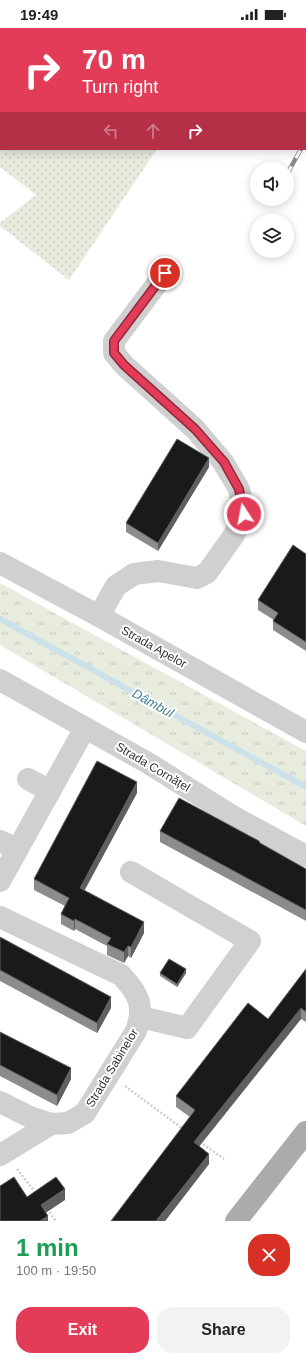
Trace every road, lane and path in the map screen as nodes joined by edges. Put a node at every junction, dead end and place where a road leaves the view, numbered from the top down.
1 (165, 273) dead end
2 (0, 563) edge
3 (99, 616) junction
4 (0, 680) edge
5 (85, 728) junction
6 (306, 732) edge
7 (28, 779) dead end
8 (50, 791) junction
9 (9, 845) edge
10 (306, 856) edge
11 (130, 872) dead end
12 (0, 881) edge
13 (0, 917) edge
14 (141, 1017) junction
15 (110, 1075) junction
16 (0, 1102) edge
17 (51, 1124) junction
18 (306, 1132) edge
19 (189, 1134) edge
20 (196, 1138) edge
21 (3, 1154) edge
22 (224, 1159) dead end
23 (37, 1196) edge
24 (47, 1208) edge
25 (56, 1221) edge
26 (236, 1221) edge

1 - 3 street
2 - 3 street, Strada Apelor
3 - 6 street, Strada Apelor
4 - 5 street, Strada Cornățel
5 - 8 street
5 - 10 street, Strada Cornățel
7 - 8 street
8 - 9 street
9 - 12 street
11 - 14 street
13 - 14 street, Strada Sabinelor
14 - 15 street, Strada Sabinelor
15 - 17 street, Strada Sabinelor
15 - 19 path
16 - 17 street, Strada Sabinelor
17 - 21 street
18 - 26 main road
20 - 22 path
21 - 23 path
24 - 25 path

